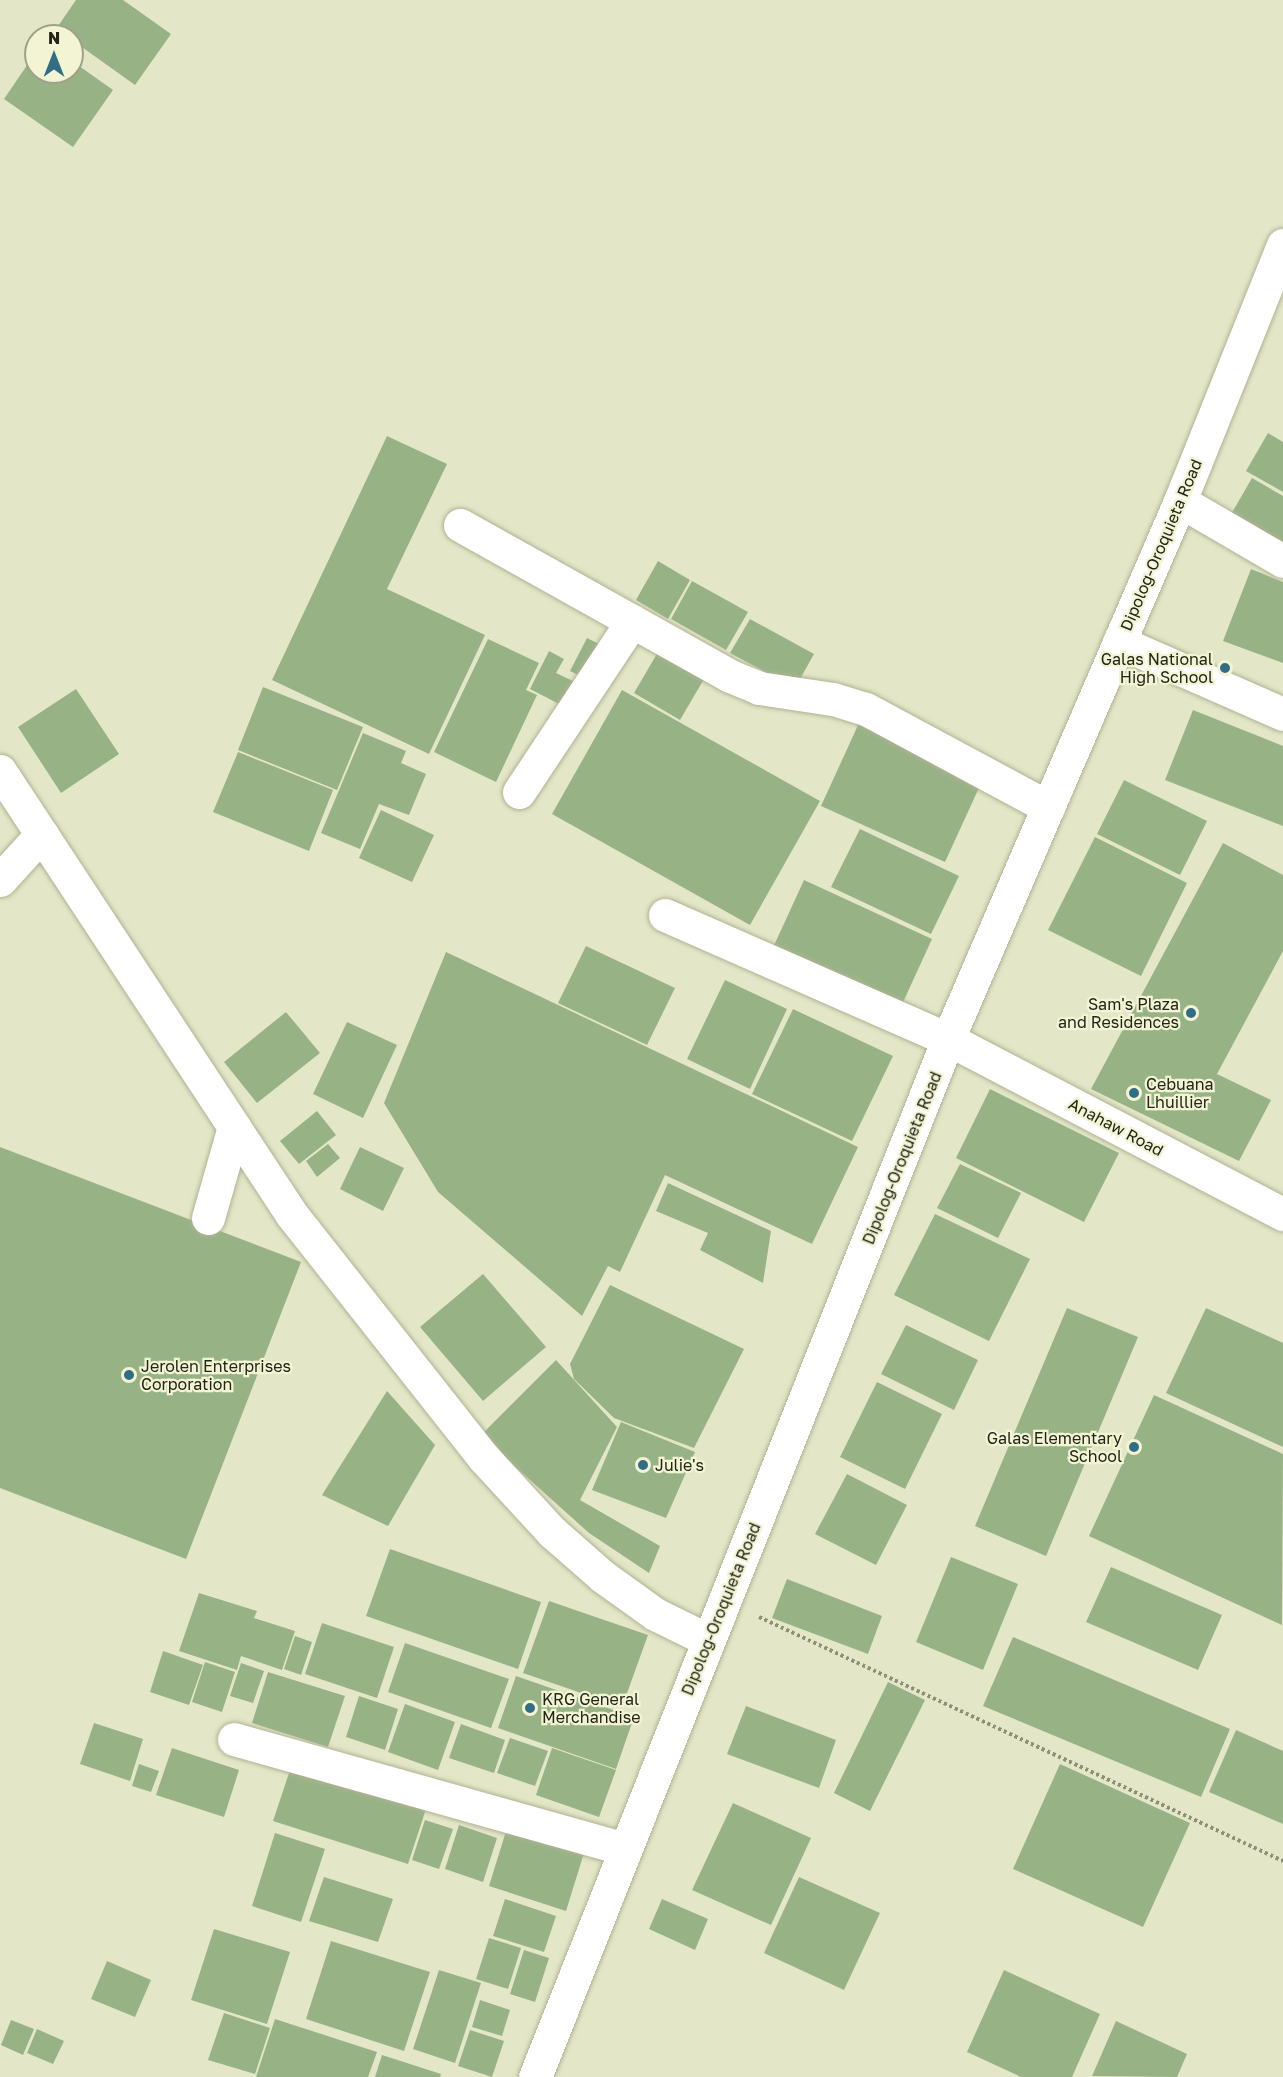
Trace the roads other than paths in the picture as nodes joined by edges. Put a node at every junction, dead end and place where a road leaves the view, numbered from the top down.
1 (1283, 245) edge
2 (1180, 501) junction
3 (460, 525) dead end
4 (1283, 561) edge
5 (632, 621) junction
6 (1119, 642) junction
7 (1283, 714) edge
8 (0, 771) edge
9 (519, 792) dead end
10 (1048, 807) junction
11 (42, 834) junction
12 (0, 880) edge
13 (665, 915) dead end
14 (948, 1040) junction
15 (234, 1127) junction
16 (1283, 1214) edge
17 (208, 1218) dead end
18 (708, 1640) junction
19 (234, 1739) dead end
20 (625, 1849) junction
21 (535, 2077) edge

1 - 2 main road, Dipolog-Oroquieta Road
2 - 4 main road
2 - 6 main road, Dipolog-Oroquieta Road
3 - 5 main road
5 - 9 main road
5 - 10 main road
6 - 7 main road
6 - 10 main road, Dipolog-Oroquieta Road
8 - 11 main road
10 - 14 main road, Dipolog-Oroquieta Road
11 - 12 main road
11 - 15 main road
13 - 14 main road, Anahaw Road
14 - 16 main road, Anahaw Road
14 - 18 main road, Dipolog-Oroquieta Road
15 - 17 main road
15 - 18 main road
18 - 20 main road, Dipolog-Oroquieta Road
19 - 20 main road
20 - 21 main road, Dipolog-Oroquieta Road

